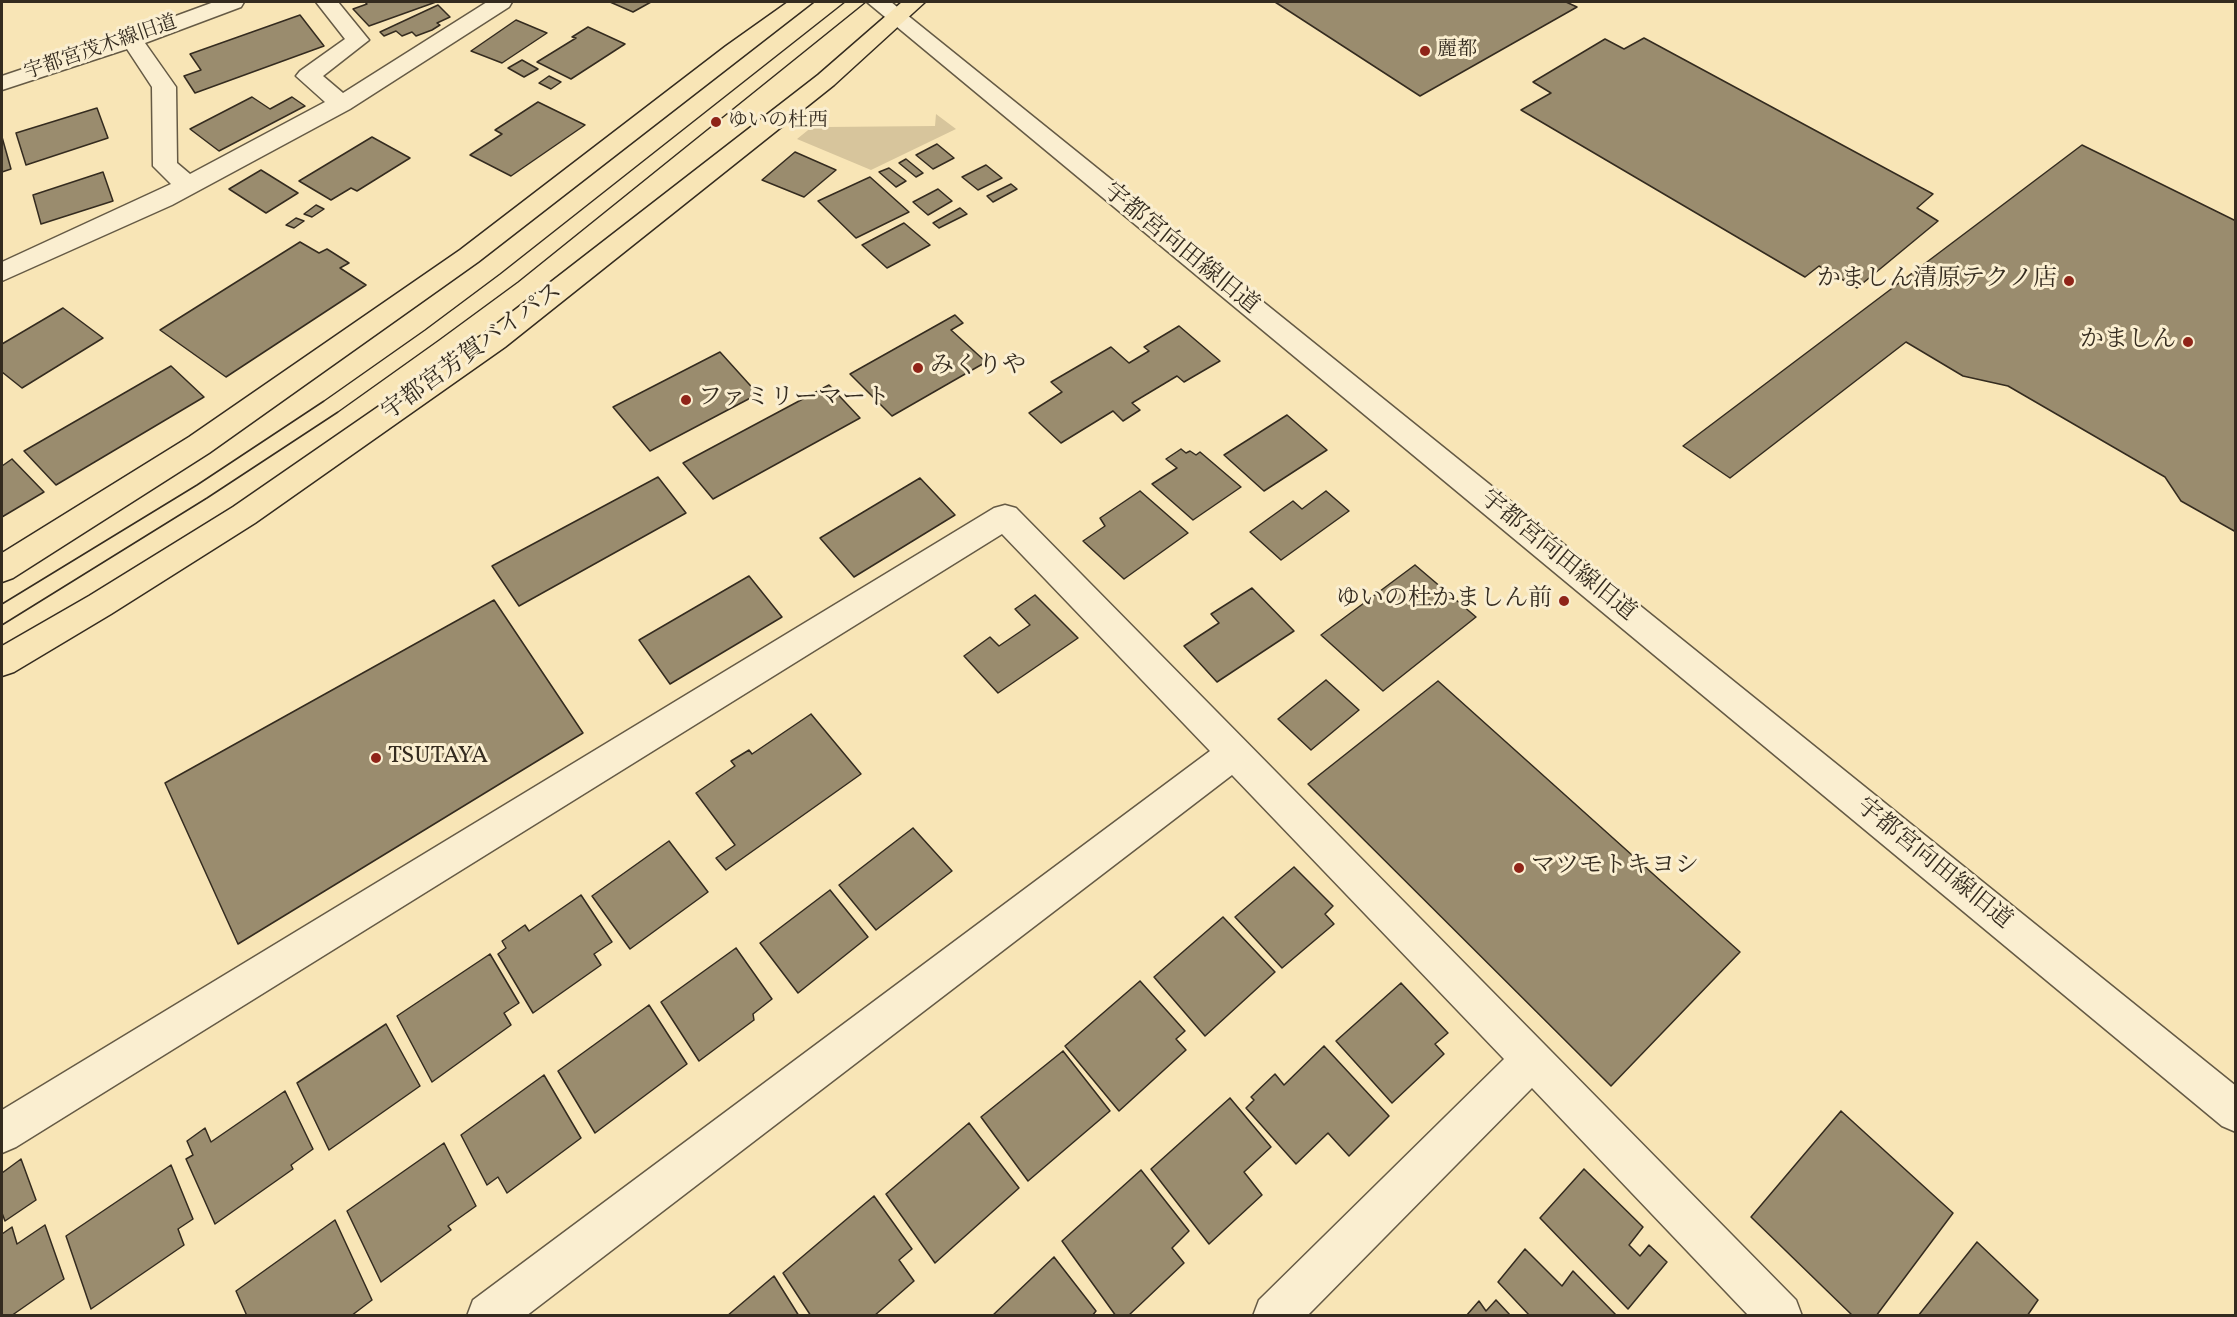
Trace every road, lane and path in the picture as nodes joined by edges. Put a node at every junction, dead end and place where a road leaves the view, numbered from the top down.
1 (233, 2) edge
2 (327, 2) edge
3 (501, 2) edge
4 (802, 2) edge
5 (896, 7) edge
6 (132, 40) junction
7 (2, 83) edge
8 (342, 104) junction
9 (189, 186) junction
10 (2, 272) edge
11 (2, 569) edge
12 (2, 662) edge
13 (1234, 753) junction
14 (1532, 1060) junction
15 (2235, 1112) edge
16 (2, 1133) edge
17 (489, 1316) edge
18 (1275, 1316) edge
19 (1780, 1316) edge

1 - 6 street, 宇都宮茂木線旧道
2 - 8 street
3 - 8 street
4 - 11 main road
5 - 12 main road, 宇都宮芳賀バイパス
5 - 15 street, 宇都宮向田線旧道
6 - 7 street, 宇都宮茂木線旧道
6 - 9 street
8 - 9 street
9 - 10 street
13 - 14 street
13 - 16 street
13 - 17 street
14 - 18 street
14 - 19 street

